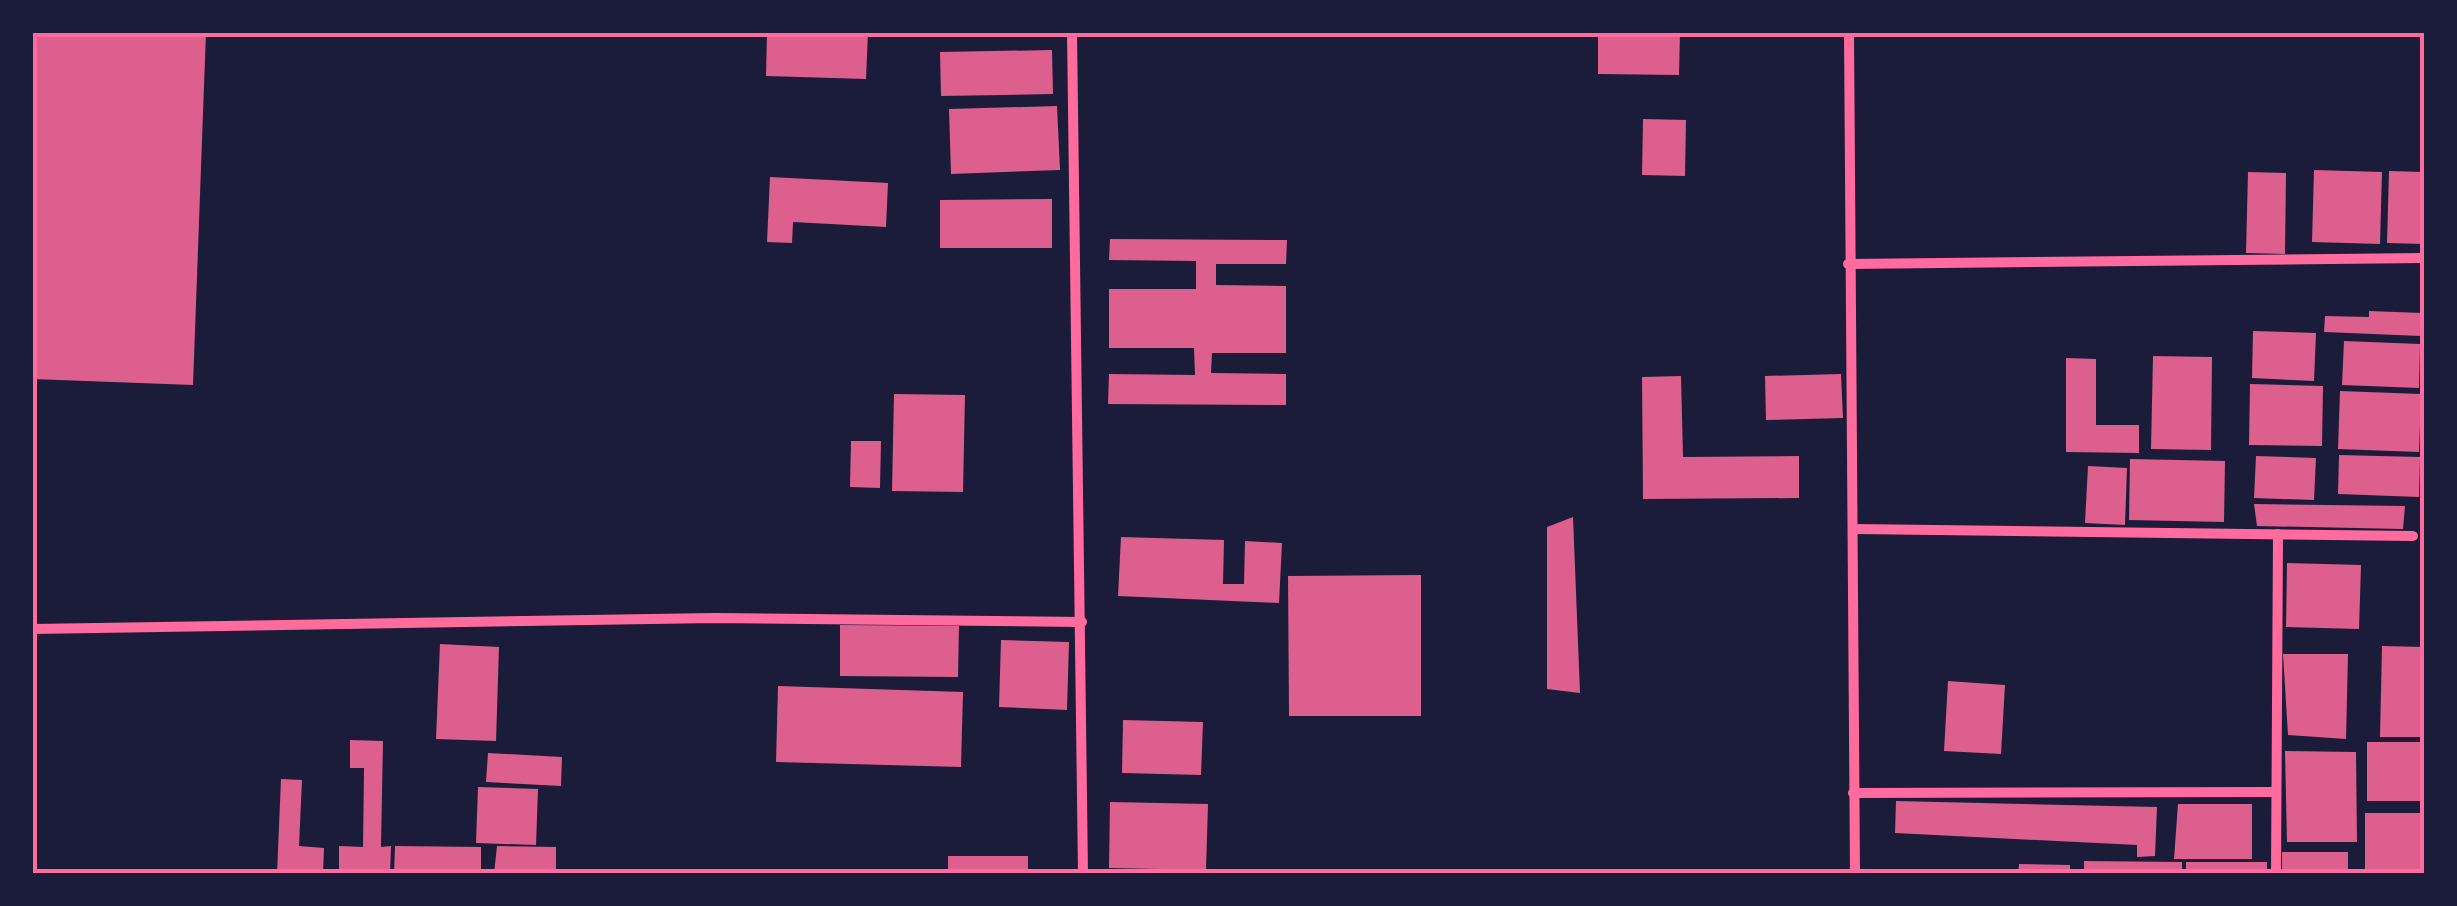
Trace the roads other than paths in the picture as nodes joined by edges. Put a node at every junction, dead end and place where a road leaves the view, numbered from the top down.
1 (1072, 32) edge
2 (1849, 32) edge
3 (2424, 258) edge
4 (1848, 264) junction
5 (1854, 528) junction
6 (2278, 534) junction
7 (2414, 536) dead end
8 (1082, 622) junction
9 (32, 629) edge
10 (2276, 792) junction
11 (1853, 793) junction
12 (1084, 874) edge
13 (1855, 874) edge
14 (2276, 874) edge

1 - 8 street
2 - 4 street
3 - 4 street
4 - 5 street
5 - 6 street
5 - 11 street
6 - 7 street
6 - 10 street
8 - 9 street
8 - 12 street
10 - 11 street
10 - 14 street
11 - 13 street

